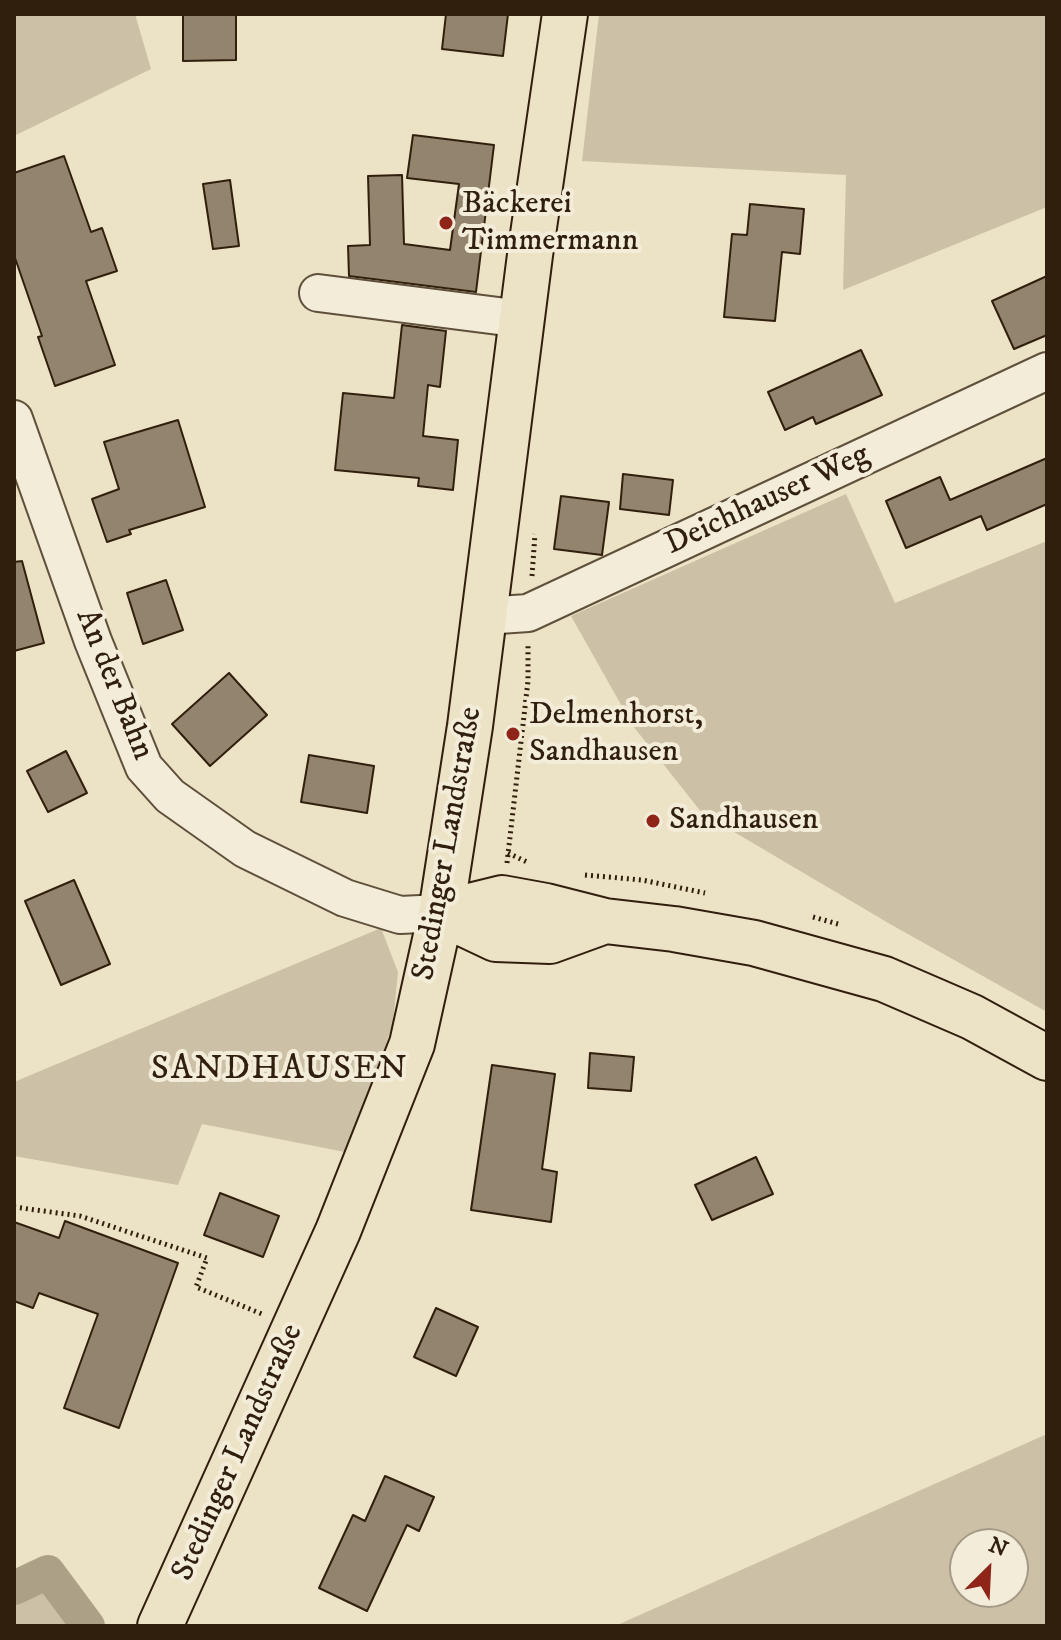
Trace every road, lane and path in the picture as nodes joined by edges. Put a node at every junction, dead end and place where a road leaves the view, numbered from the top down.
1 (565, 14) edge
2 (318, 293) dead end
3 (522, 319) junction
4 (1047, 371) edge
5 (14, 419) edge
6 (537, 521) dead end
7 (528, 613) junction
8 (484, 616) junction
9 (537, 866) dead end
10 (579, 874) dead end
11 (713, 895) dead end
12 (441, 913) junction
13 (1047, 1058) edge
14 (14, 1207) edge
15 (295, 1328) junction
16 (160, 1626) edge

1 - 3 main road, Stedinger Landstraße
2 - 3 street
3 - 8 main road, Stedinger Landstraße
4 - 7 street, Deichhauser Weg
5 - 12 street, An der Bahn
6 - 7 path
7 - 8 street, Deichhauser Weg
7 - 9 path
8 - 12 main road, Stedinger Landstraße
10 - 11 path
12 - 13 main road
12 - 15 main road, Stedinger Landstraße
14 - 15 path
15 - 16 main road, Stedinger Landstraße

